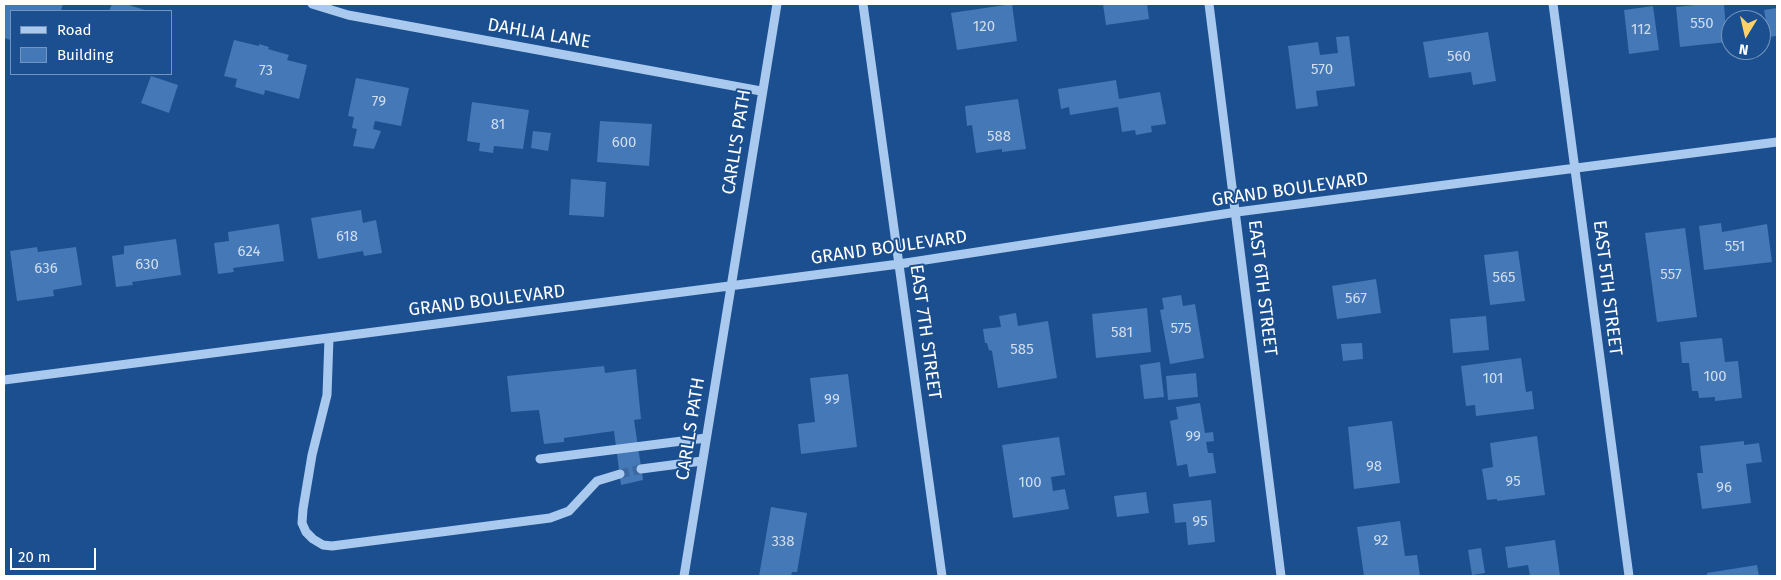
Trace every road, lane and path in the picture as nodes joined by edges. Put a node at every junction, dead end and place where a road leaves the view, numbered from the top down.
1 (312, 4) edge
2 (777, 4) edge
3 (863, 4) edge
4 (1209, 4) edge
5 (1553, 4) edge
6 (761, 91) junction
7 (1777, 142) edge
8 (1576, 169) junction
9 (1236, 212) junction
10 (899, 264) junction
11 (730, 286) junction
12 (329, 338) junction
13 (4, 380) edge
14 (706, 438) junction
15 (540, 459) dead end
16 (702, 461) junction
17 (641, 469) tunnel mouth
18 (620, 474) tunnel mouth
19 (684, 576) edge
20 (942, 576) edge
21 (1281, 576) edge
22 (1629, 576) edge

1 - 6 street, DAHLIA LANE
2 - 6 street, CARLL'S PATH
3 - 10 street, EAST 7TH STREET
4 - 9 street, EAST 6TH STREET
5 - 8 street, EAST 5TH STREET
6 - 11 street, CARLL'S PATH
7 - 8 street, GRAND BOULEVARD
8 - 9 street, GRAND BOULEVARD
8 - 22 street, EAST 5TH STREET
9 - 10 street, GRAND BOULEVARD
9 - 21 street, EAST 6TH STREET
10 - 11 street, GRAND BOULEVARD
10 - 20 street, EAST 7TH STREET
11 - 12 street, GRAND BOULEVARD
11 - 14 street, CARLLS PATH
12 - 13 street, GRAND BOULEVARD
12 - 18 street
14 - 15 street
14 - 16 street, CARLLS PATH
16 - 17 street
16 - 19 street, CARLLS PATH

